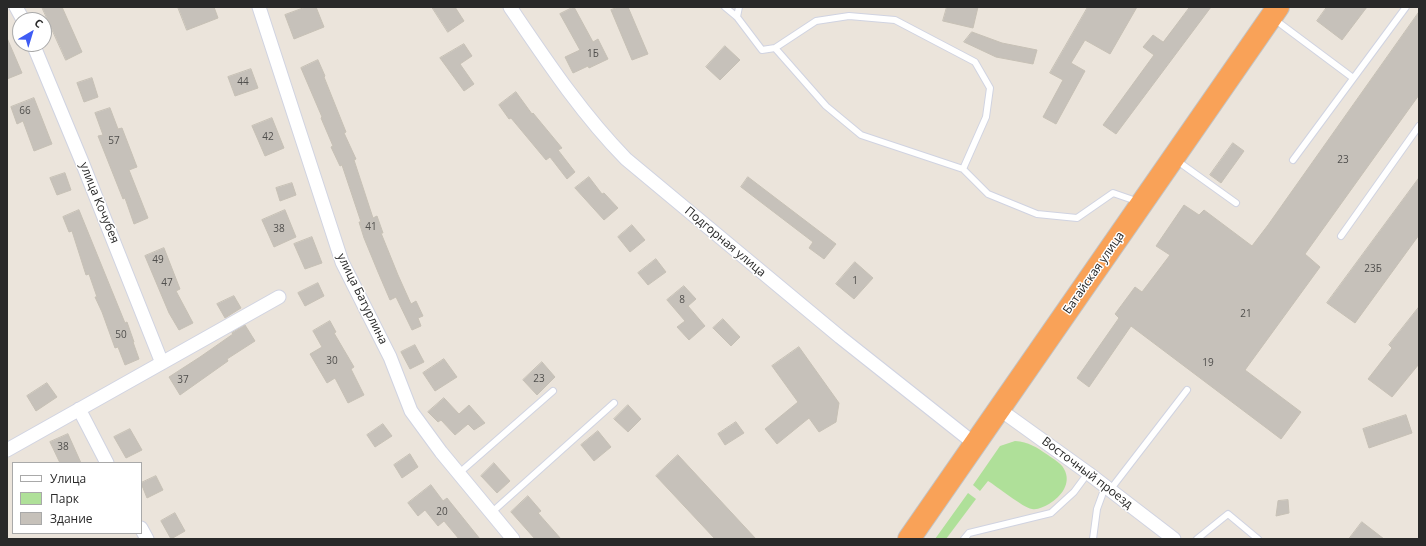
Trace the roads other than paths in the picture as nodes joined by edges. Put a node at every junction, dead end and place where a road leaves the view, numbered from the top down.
1 (259, 7) edge
2 (510, 7) edge
3 (725, 7) edge
4 (739, 7) edge
5 (1406, 7) edge
6 (1275, 12) edge
7 (737, 17) junction
8 (776, 48) junction
9 (36, 52) edge
10 (1353, 78) junction
11 (1419, 126) edge
12 (1173, 158) junction
13 (1293, 160) dead end
14 (963, 169) junction
15 (1236, 203) dead end
16 (1142, 204) junction
17 (1342, 236) dead end
18 (279, 297) dead end
19 (162, 363) junction
20 (1187, 390) dead end
21 (553, 391) dead end
22 (614, 403) dead end
23 (999, 409) junction
24 (79, 410) junction
25 (975, 444) junction
26 (7, 450) edge
27 (106, 462) edge
28 (458, 474) junction
29 (1088, 474) junction
30 (1107, 488) junction
31 (490, 512) junction
32 (142, 530) edge
33 (147, 539) edge
34 (512, 539) edge
35 (909, 539) edge
36 (964, 539) edge
37 (1093, 539) edge
38 (1174, 539) edge
39 (1197, 539) edge
40 (1258, 539) edge

1 - 28 street, улица Батурлина
2 - 25 street, Подгорная улица
3 - 7 lane
4 - 7 lane
5 - 10 lane
6 - 10 lane
6 - 12 highway, Батайская улица
7 - 8 lane
8 - 14 lane
8 - 14 lane
9 - 19 street, улица Кочубея
10 - 13 lane
11 - 17 lane
12 - 15 lane
12 - 16 highway, Батайская улица
14 - 16 lane
16 - 23 highway, Батайская улица
18 - 19 street
19 - 24 street
20 - 30 lane
21 - 28 lane
22 - 31 lane
23 - 25 highway, Батайская улица
23 - 29 street, Восточный проезд
24 - 26 street
24 - 27 street
25 - 35 highway, Батайская улица
28 - 31 street, улица Батурлина
29 - 30 street, Восточный проезд
29 - 36 lane
30 - 37 lane
30 - 38 street, Восточный проезд
31 - 34 street, улица Батурлина
32 - 33 street
39 - 40 lane

